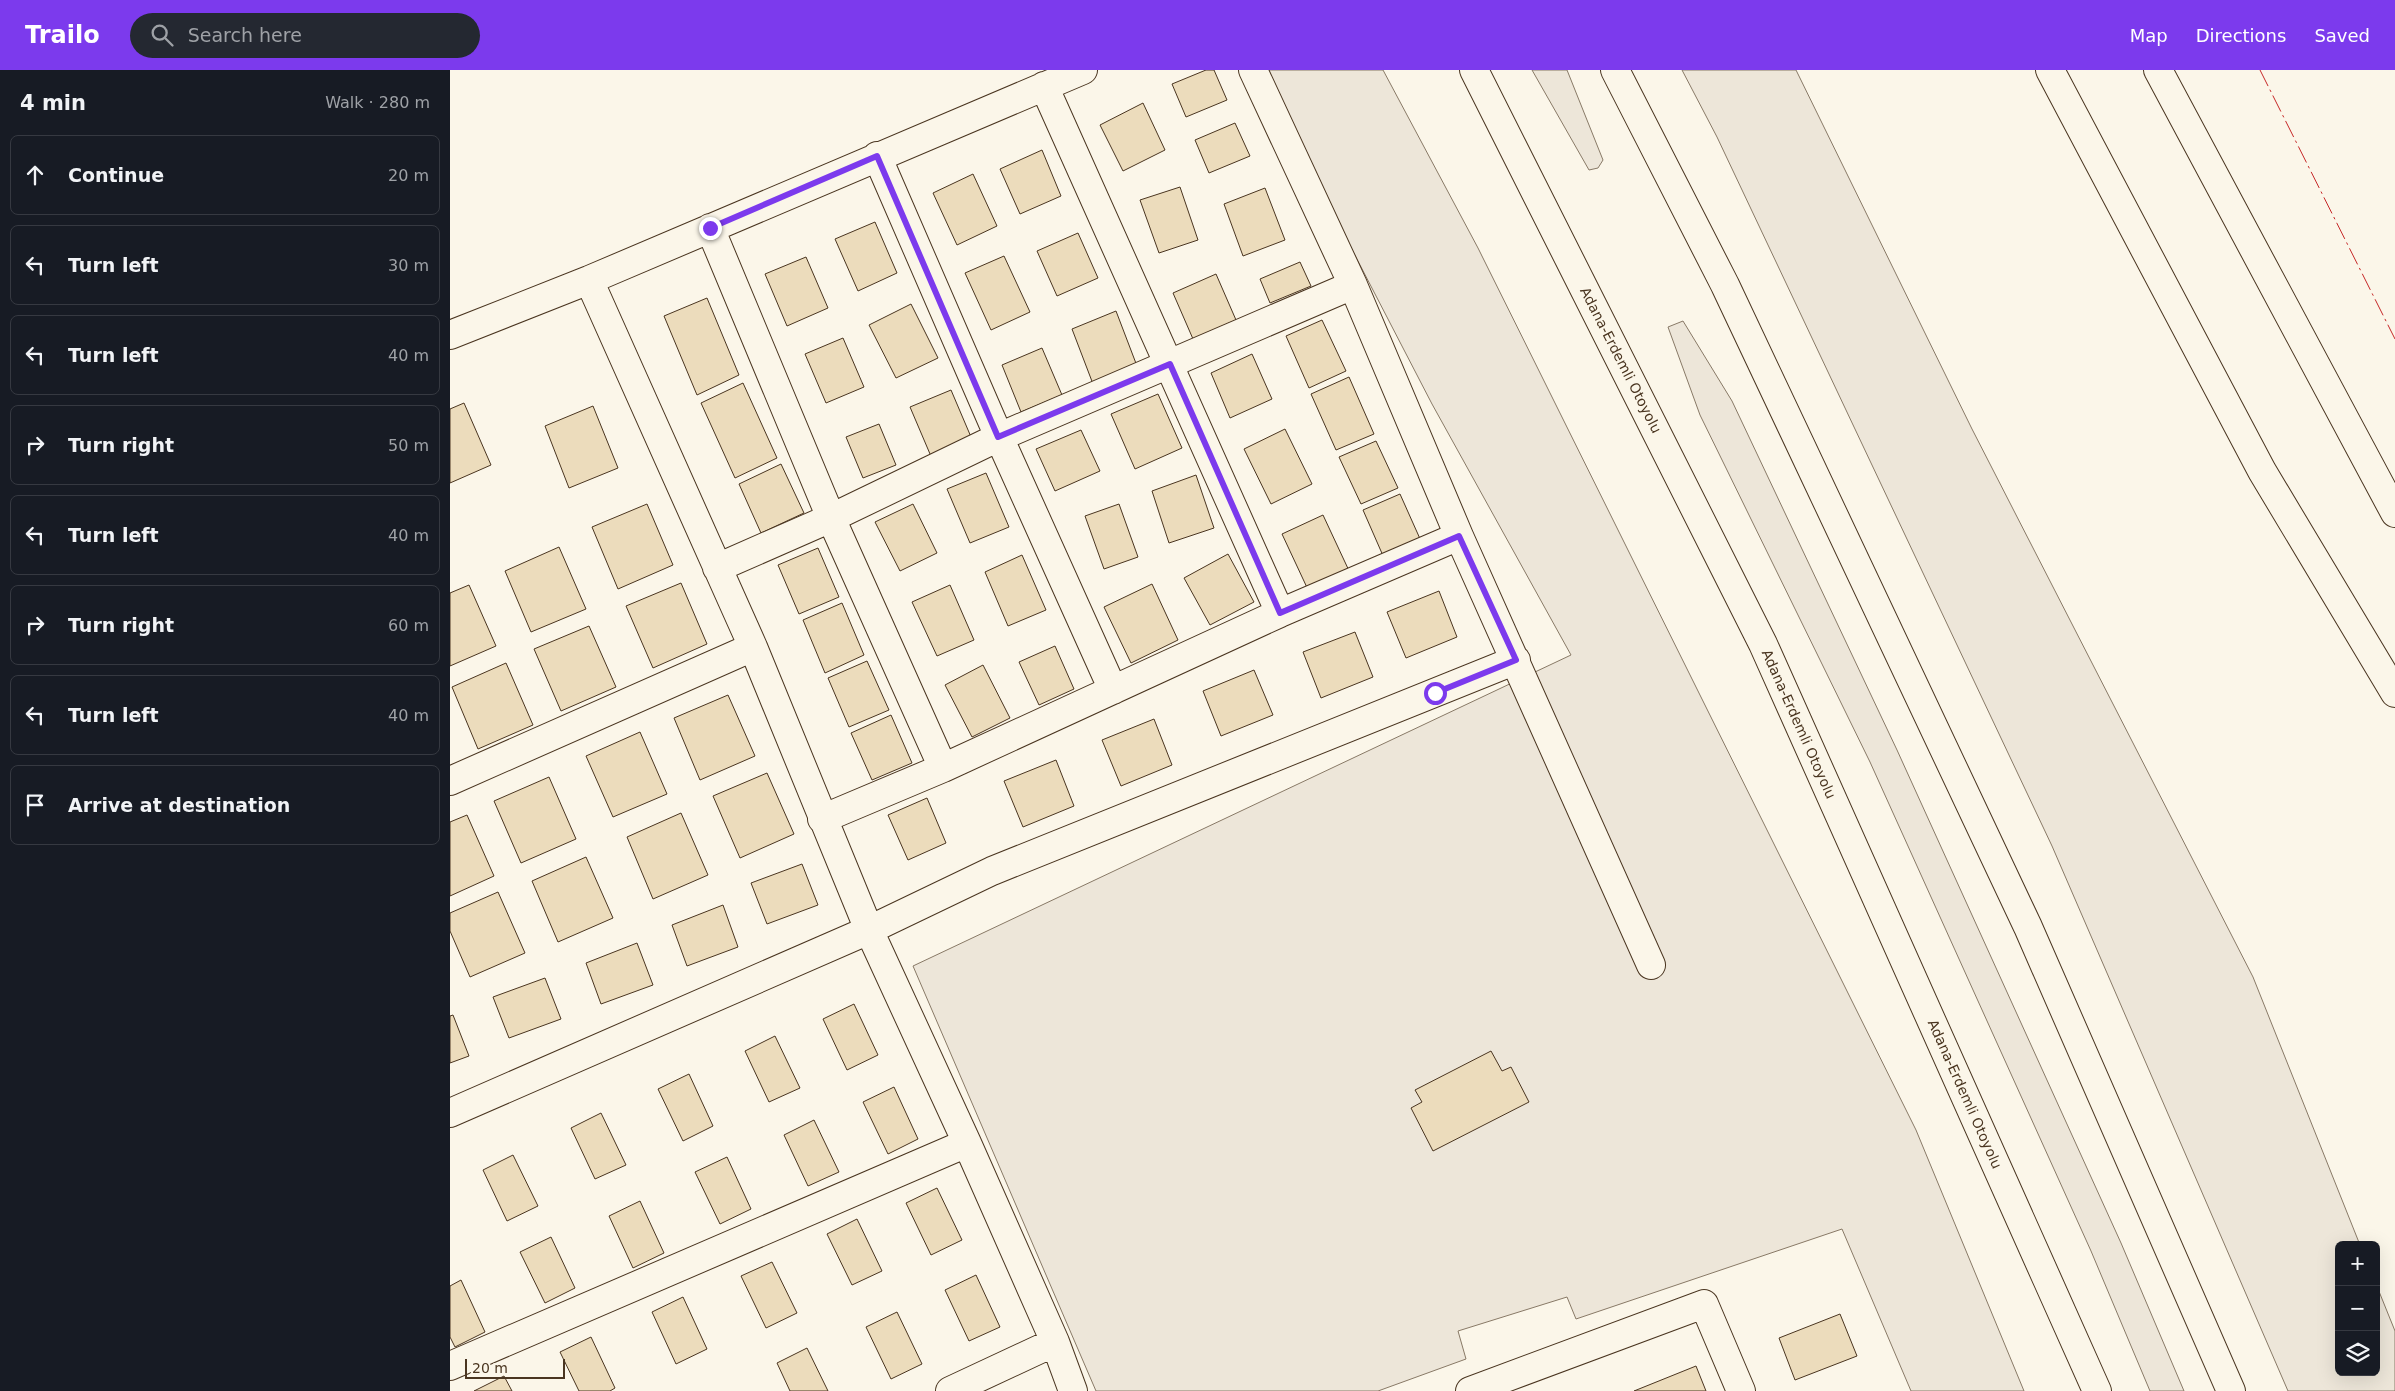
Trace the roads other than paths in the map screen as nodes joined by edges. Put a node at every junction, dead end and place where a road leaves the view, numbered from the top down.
1 (1083, 70) edge
2 (1253, 70) edge
3 (1474, 70) edge
4 (1615, 70) edge
5 (2050, 70) edge
6 (2158, 70) edge
7 (1044, 86) junction
8 (877, 156) junction
9 (710, 228) junction
10 (589, 280) junction
11 (1353, 285) junction
12 (450, 335) edge
13 (1170, 364) junction
14 (998, 437) junction
15 (2395, 513) edge
16 (831, 518) junction
17 (1459, 536) junction
18 (717, 568) junction
19 (1280, 613) junction
20 (753, 647) junction
21 (1516, 660) junction
22 (1113, 690) junction
23 (2395, 693) edge
24 (943, 768) junction
25 (450, 780) edge
26 (822, 819) junction
27 (868, 930) junction
28 (1651, 966) dead end
29 (450, 1113) edge
30 (967, 1143) junction
31 (1055, 1342) junction
32 (450, 1366) edge
33 (950, 1391) edge
34 (1074, 1391) edge
35 (1470, 1391) edge
36 (1741, 1391) edge
37 (2097, 1391) edge
38 (2232, 1391) edge

1 - 7 main road
2 - 11 main road
3 - 37 main road, Adana-Erdemli Otoyolu
4 - 38 main road
5 - 23 main road
6 - 15 main road
7 - 8 main road
7 - 13 main road
8 - 9 main road
8 - 14 main road
9 - 10 main road
9 - 16 main road
10 - 12 main road
10 - 18 main road
11 - 13 main road
11 - 17 main road
13 - 14 main road
13 - 19 main road
14 - 16 main road
14 - 22 main road
16 - 18 main road
16 - 24 main road
17 - 19 main road
17 - 21 main road
18 - 20 main road
19 - 22 main road
20 - 25 main road
20 - 26 main road
21 - 27 main road
21 - 28 main road
22 - 24 main road
24 - 26 main road
26 - 27 main road
27 - 29 main road
27 - 30 main road
30 - 31 main road
30 - 32 main road
31 - 33 main road
31 - 34 main road
35 - 36 main road

